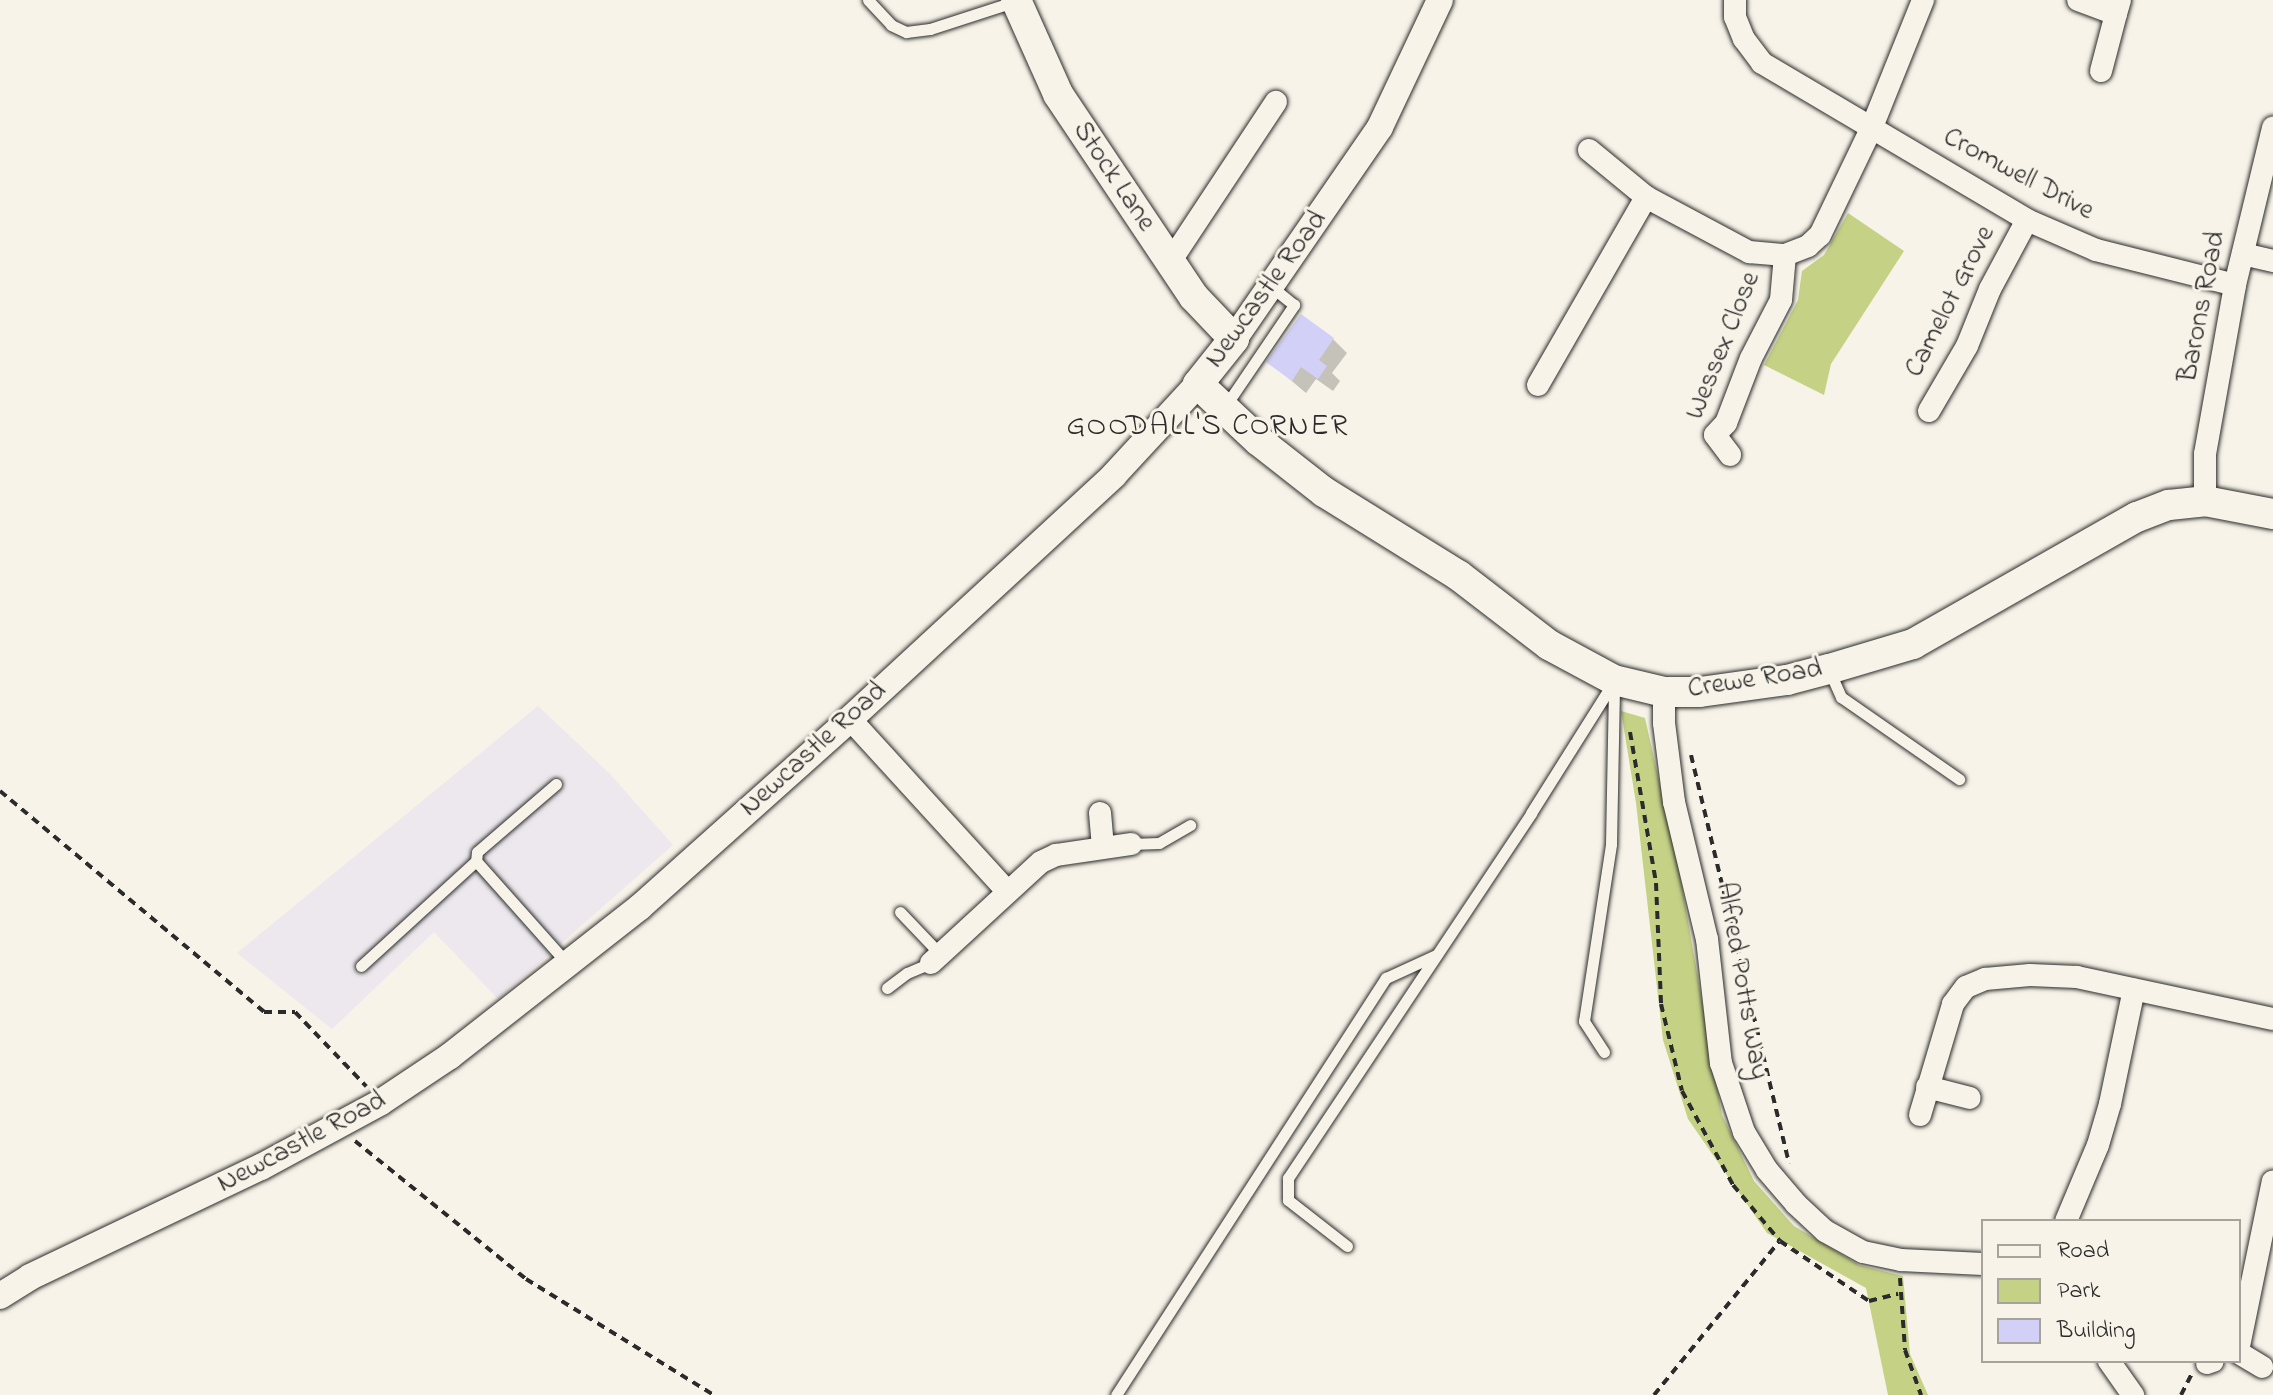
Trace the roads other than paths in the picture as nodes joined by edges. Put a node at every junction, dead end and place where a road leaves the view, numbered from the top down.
1 (868, 0) edge
2 (1016, 0) edge
3 (1440, 0) edge
4 (1735, 0) edge
5 (1923, 0) edge
6 (2078, 0) edge
7 (2118, 7) edge
8 (2101, 71) dead end
9 (1276, 102) dead end
10 (1872, 127) junction
11 (2273, 128) edge
12 (1589, 150) dead end
13 (1646, 197) junction
14 (2027, 220) junction
15 (2243, 254) junction
16 (1785, 255) junction
17 (2273, 261) edge
18 (1170, 262) junction
19 (2235, 285) junction
20 (1272, 287) junction
21 (1234, 339) junction
22 (1198, 384) junction
23 (1538, 385) dead end
24 (1224, 408) junction
25 (1929, 411) dead end
26 (1730, 455) dead end
27 (2205, 501) junction
28 (2273, 514) edge
29 (1829, 669) junction
30 (1622, 683) junction
31 (1664, 692) junction
32 (850, 719) junction
33 (1959, 779) dead end
34 (556, 784) dead end
35 (1100, 813) dead end
36 (1190, 825) dead end
37 (1131, 844) joint
38 (1103, 846) junction
39 (476, 861) junction
40 (1008, 892) junction
41 (900, 912) dead end
42 (1437, 955) junction
43 (935, 958) junction
44 (567, 963) junction
45 (361, 966) dead end
46 (887, 988) dead end
47 (2134, 989) junction
48 (2273, 1019) edge
49 (1604, 1052) dead end
50 (1927, 1087) junction
51 (1970, 1098) dead end
52 (1920, 1115) dead end
53 (2273, 1181) edge
54 (2067, 1219) edge
55 (1347, 1246) dead end
56 (1981, 1264) edge
57 (0, 1296) edge
58 (2241, 1336) edge
59 (2241, 1354) edge
60 (2110, 1363) edge
61 (2268, 1368) edge
62 (1116, 1395) edge
63 (2133, 1395) edge

1 - 2 lane
2 - 18 main road, Stock Lane
3 - 20 street, Newcastle Road
4 - 10 street, Cromwell Drive
5 - 10 street, Wessex Close
6 - 7 street
7 - 8 street
9 - 18 street
10 - 14 street, Cromwell Drive
10 - 16 street, Wessex Close
11 - 15 street, Barons Road
12 - 13 street, Wessex Close
13 - 16 street, Wessex Close
13 - 23 street
14 - 19 street, Cromwell Drive
14 - 25 street, Camelot Grove
15 - 17 street
15 - 19 street, Barons Road
16 - 26 street, Wessex Close
18 - 21 main road, Stock Lane
19 - 27 street, Barons Road
20 - 21 street, Newcastle Road
20 - 24 lane
21 - 22 main road, Newcastle Road
22 - 24 main road, Crewe Road
22 - 32 street, Newcastle Road
24 - 30 main road, Crewe Road
27 - 28 main road, Crewe Road
27 - 29 main road, Crewe Road
29 - 31 main road, Crewe Road
29 - 33 lane
30 - 31 main road, Crewe Road
30 - 42 lane
30 - 49 lane
31 - 56 street, Alfred Potts Way
32 - 40 street
32 - 44 street, Newcastle Road
34 - 39 lane
35 - 38 street
36 - 37 lane
37 - 38 street
38 - 40 street
39 - 44 lane
39 - 45 lane
40 - 43 street
41 - 43 lane
42 - 55 lane
42 - 62 lane
43 - 46 lane
44 - 57 street, Newcastle Road
47 - 48 street
47 - 50 street
47 - 54 street
50 - 51 street
50 - 52 street
53 - 58 street
59 - 61 street
60 - 63 street

